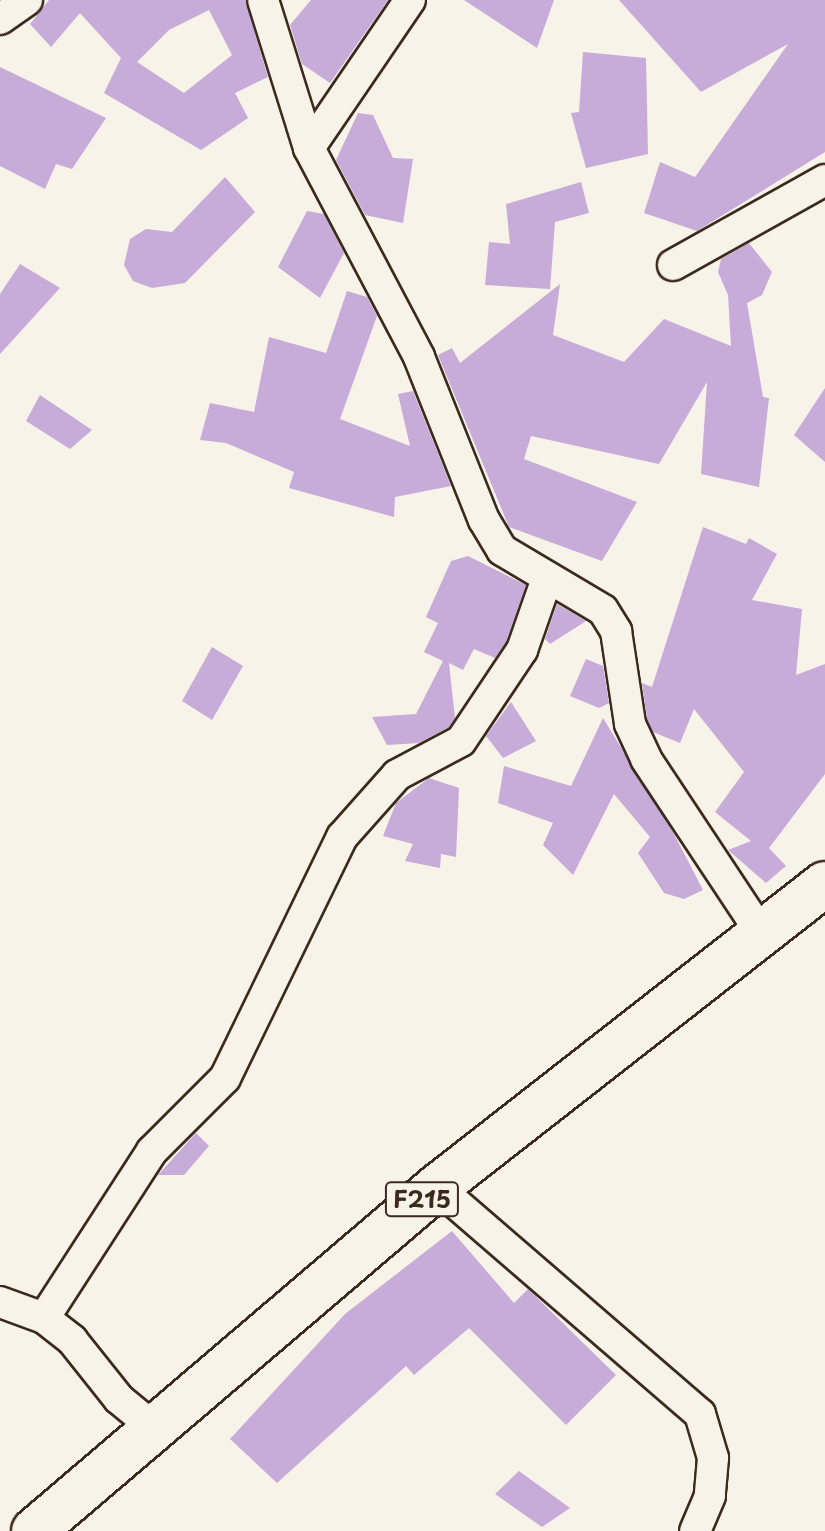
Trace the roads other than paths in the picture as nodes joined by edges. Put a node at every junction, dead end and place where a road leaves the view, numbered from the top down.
1 (27, 0) edge
2 (263, 0) edge
3 (410, 0) edge
4 (0, 19) edge
5 (309, 148) junction
6 (825, 180) edge
7 (673, 265) dead end
8 (546, 581) junction
9 (825, 884) edge
10 (761, 933) junction
11 (437, 1187) junction
12 (0, 1302) edge
13 (44, 1318) junction
14 (153, 1427) junction
15 (34, 1531) edge
16 (695, 1531) edge

1 - 4 street
2 - 5 street
3 - 5 street
5 - 8 street
6 - 7 street
8 - 10 street
8 - 13 street
9 - 10 main road, F215
10 - 11 main road, F215
11 - 14 main road, F215
11 - 16 street
12 - 13 street
13 - 14 street
14 - 15 main road, F215

